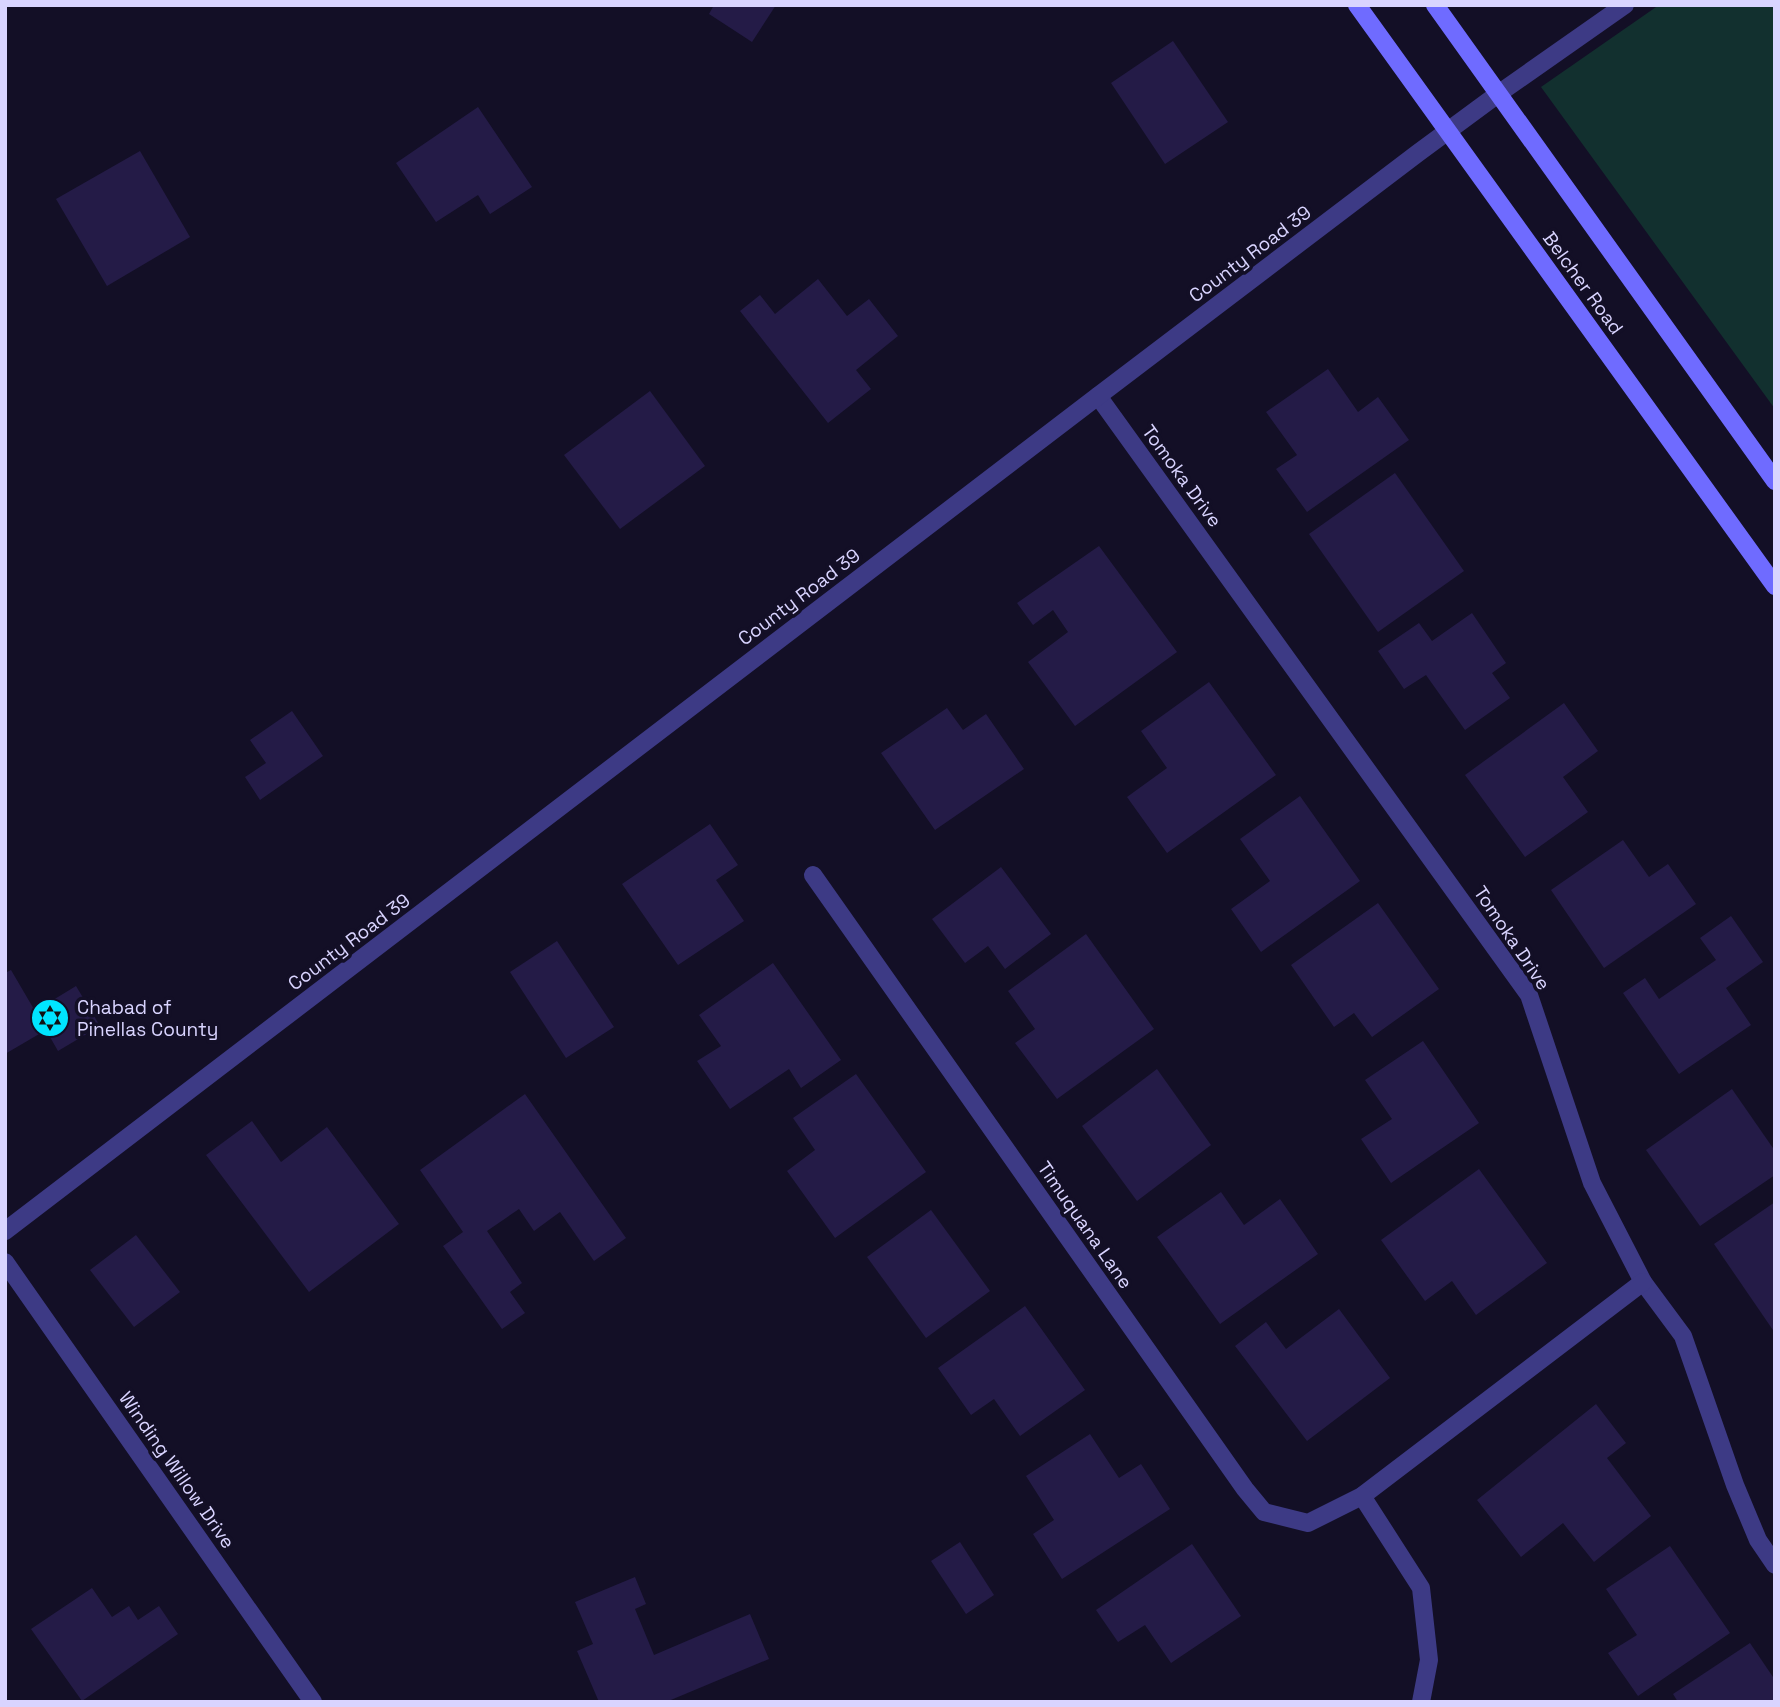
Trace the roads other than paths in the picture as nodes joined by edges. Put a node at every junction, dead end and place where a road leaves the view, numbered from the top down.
1 (1357, 5) edge
2 (1435, 5) edge
3 (1625, 5) edge
4 (1498, 94) junction
5 (1447, 131) junction
6 (1098, 396) junction
7 (1775, 481) edge
8 (1775, 586) edge
9 (813, 875) dead end
10 (5, 1230) edge
11 (5, 1262) edge
12 (1643, 1282) junction
13 (1362, 1496) junction
14 (1775, 1565) edge
15 (313, 1702) edge
16 (1421, 1702) edge

1 - 5 main road, Belcher Road
2 - 4 main road
3 - 4 street, County Road 39
4 - 5 street, County Road 39
4 - 7 main road
5 - 6 street, County Road 39
5 - 8 main road, Belcher Road
6 - 10 street, County Road 39
6 - 12 street, Tomoka Drive
9 - 13 street, Timuquana Lane
11 - 15 street, Winding Willow Drive
12 - 13 street, Timuquana Lane
12 - 14 street, Tomoka Drive
13 - 16 street

